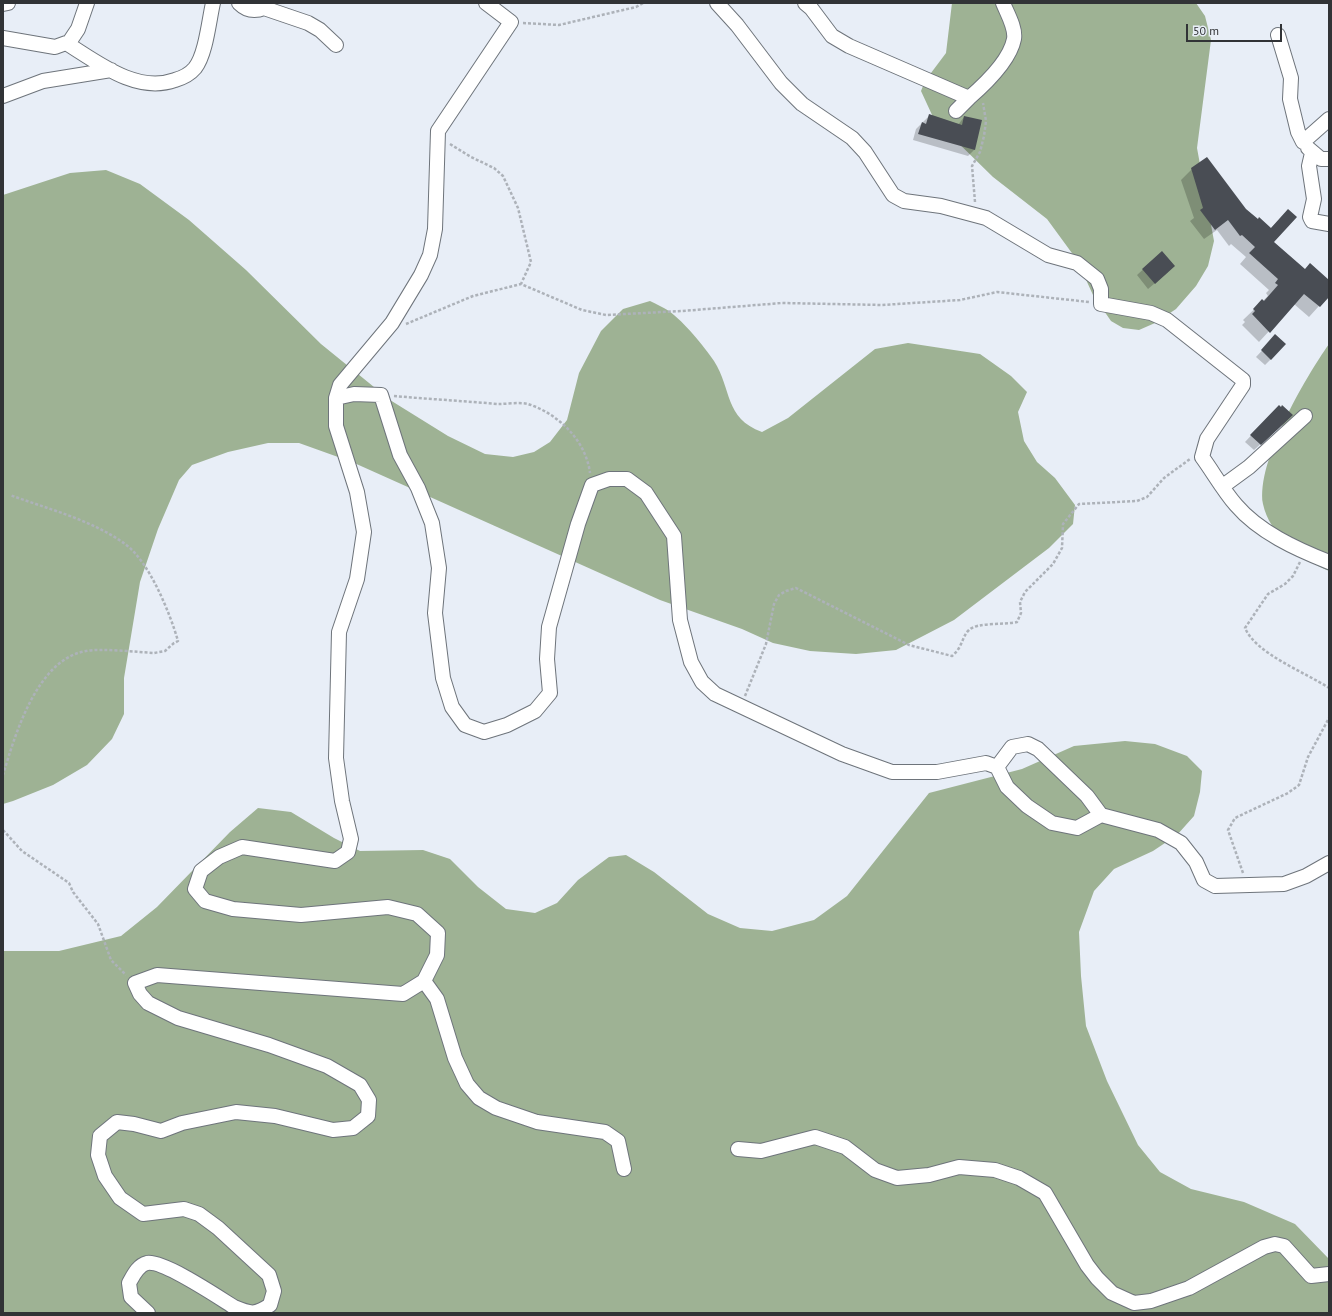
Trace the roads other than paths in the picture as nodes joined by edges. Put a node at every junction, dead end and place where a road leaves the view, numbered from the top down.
1 (8, 3) edge
2 (87, 3) edge
3 (212, 3) edge
4 (239, 3) edge
5 (486, 3) edge
6 (717, 3) edge
7 (805, 3) edge
8 (1003, 3) edge
9 (3, 4) edge
10 (277, 7) edge
11 (1278, 34) dead end
12 (3, 38) edge
13 (68, 44) junction
14 (336, 45) dead end
15 (111, 70) junction
16 (974, 93) junction
17 (3, 96) edge
18 (956, 111) dead end
19 (1329, 119) edge
20 (1303, 142) junction
21 (1312, 154) junction
22 (1329, 159) edge
23 (1329, 224) edge
24 (336, 398) junction
25 (1305, 416) dead end
26 (1223, 486) junction
27 (1329, 562) edge
28 (997, 767) junction
29 (1101, 815) junction
30 (1329, 863) edge
31 (424, 981) junction
32 (738, 1149) dead end
33 (624, 1169) dead end
34 (1329, 1274) edge
35 (148, 1313) edge

1 - 9 street
2 - 13 street
3 - 15 street
4 - 10 street
5 - 24 street
6 - 26 street
7 - 16 street
8 - 16 street
10 - 14 street
11 - 20 street
12 - 13 street
13 - 15 street
15 - 17 street
16 - 18 street
19 - 20 street
20 - 21 street
21 - 22 street
21 - 23 street
24 - 28 street
24 - 31 street
25 - 26 street
26 - 27 street
28 - 29 street
28 - 29 street
29 - 30 street
31 - 33 street
31 - 35 street
32 - 34 street

